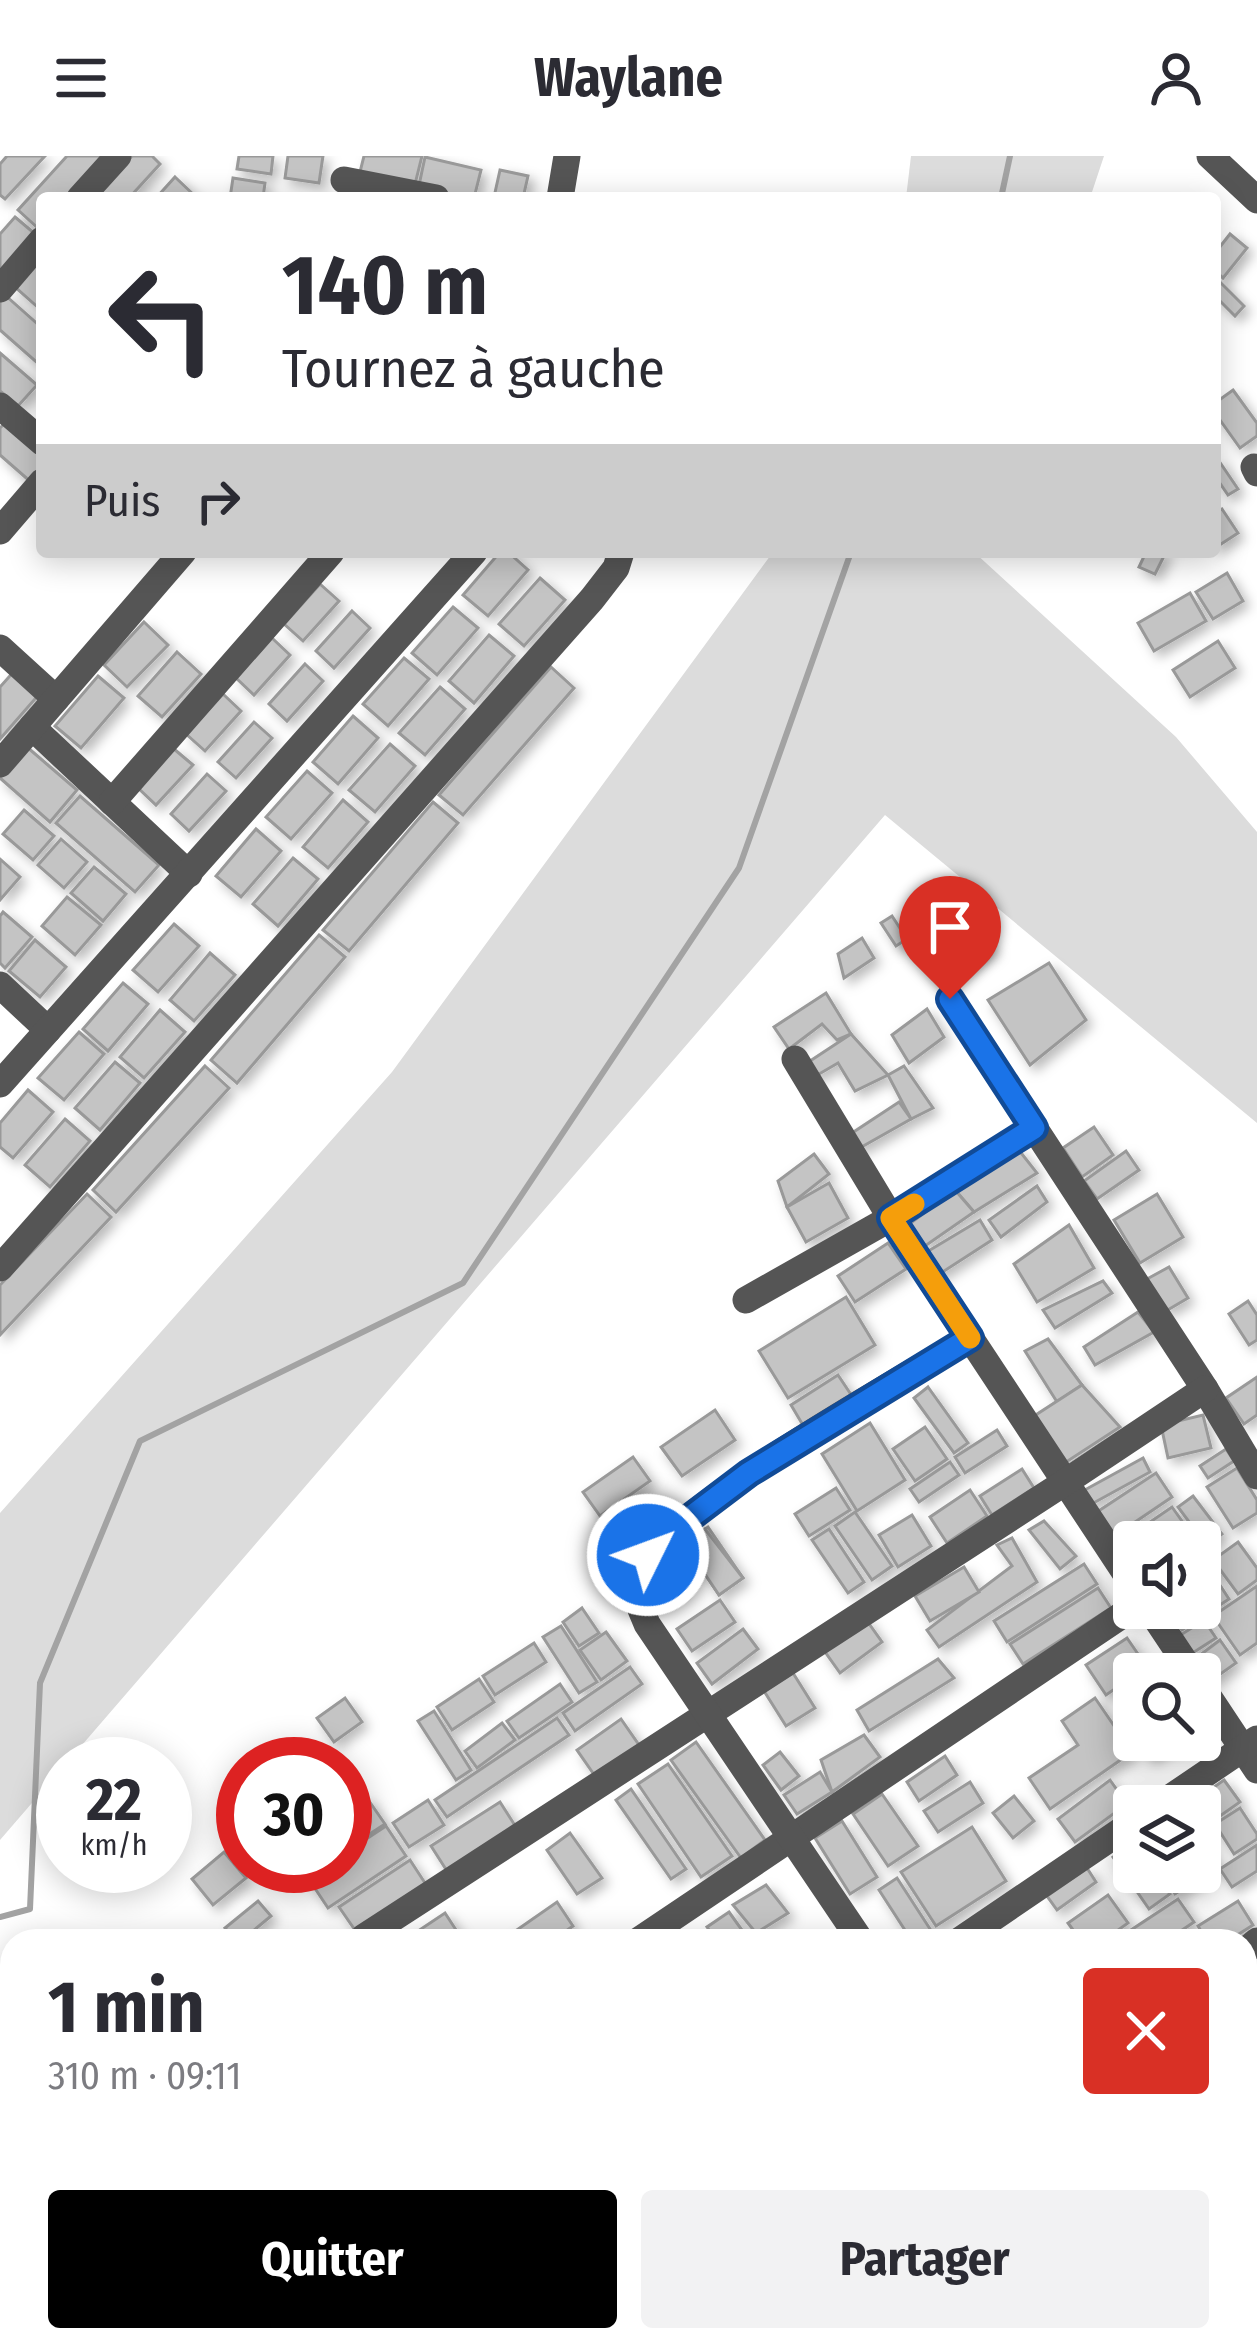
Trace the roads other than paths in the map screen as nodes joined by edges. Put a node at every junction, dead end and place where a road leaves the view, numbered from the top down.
1 (118, 156) edge
2 (567, 156) edge
3 (1210, 156) edge
4 (344, 178) edge
5 (85, 192) edge
6 (408, 192) edge
7 (561, 192) edge
8 (1257, 200) edge
9 (36, 247) edge
10 (0, 289) edge
11 (0, 406) edge
12 (36, 437) edge
13 (36, 489) edge
14 (0, 531) edge
15 (175, 558) edge
16 (326, 558) edge
17 (469, 558) edge
18 (619, 558) edge
19 (0, 648) edge
20 (56, 699) junction
21 (32, 727) junction
22 (0, 764) edge
23 (112, 802) junction
24 (189, 874) junction
25 (0, 986) edge
26 (950, 999) dead end
27 (48, 1030) junction
28 (795, 1059) dead end
29 (0, 1084) edge
30 (1034, 1128) junction
31 (891, 1218) junction
32 (0, 1268) edge
33 (746, 1300) dead end
34 (970, 1338) junction
35 (1205, 1389) junction
36 (1257, 1476) edge
37 (1064, 1483) junction
38 (1113, 1555) edge
39 (1113, 1621) edge
40 (1221, 1711) edge
41 (706, 1714) junction
42 (1252, 1752) edge
43 (1195, 1785) edge
44 (793, 1836) junction
45 (1113, 1836) edge
46 (380, 1929) edge
47 (656, 1929) edge
48 (853, 1929) edge
49 (977, 1929) edge

1 - 5 street
2 - 7 street
3 - 8 street
4 - 6 street
9 - 10 street
11 - 12 street
13 - 14 street
15 - 20 street
16 - 23 street
17 - 24 street
18 - 32 street
19 - 20 street
20 - 21 street
21 - 22 street
21 - 23 street
23 - 24 street
24 - 27 street
25 - 27 street
26 - 30 street
27 - 29 street
28 - 31 street
30 - 31 street
30 - 35 street
31 - 33 street
31 - 34 street
34 - 37 street
34 - 41 street
35 - 36 street
35 - 37 street
37 - 38 street
37 - 41 street
39 - 44 street
40 - 42 street
41 - 44 street
41 - 46 street
42 - 43 street
44 - 47 street
44 - 48 street
45 - 49 street

